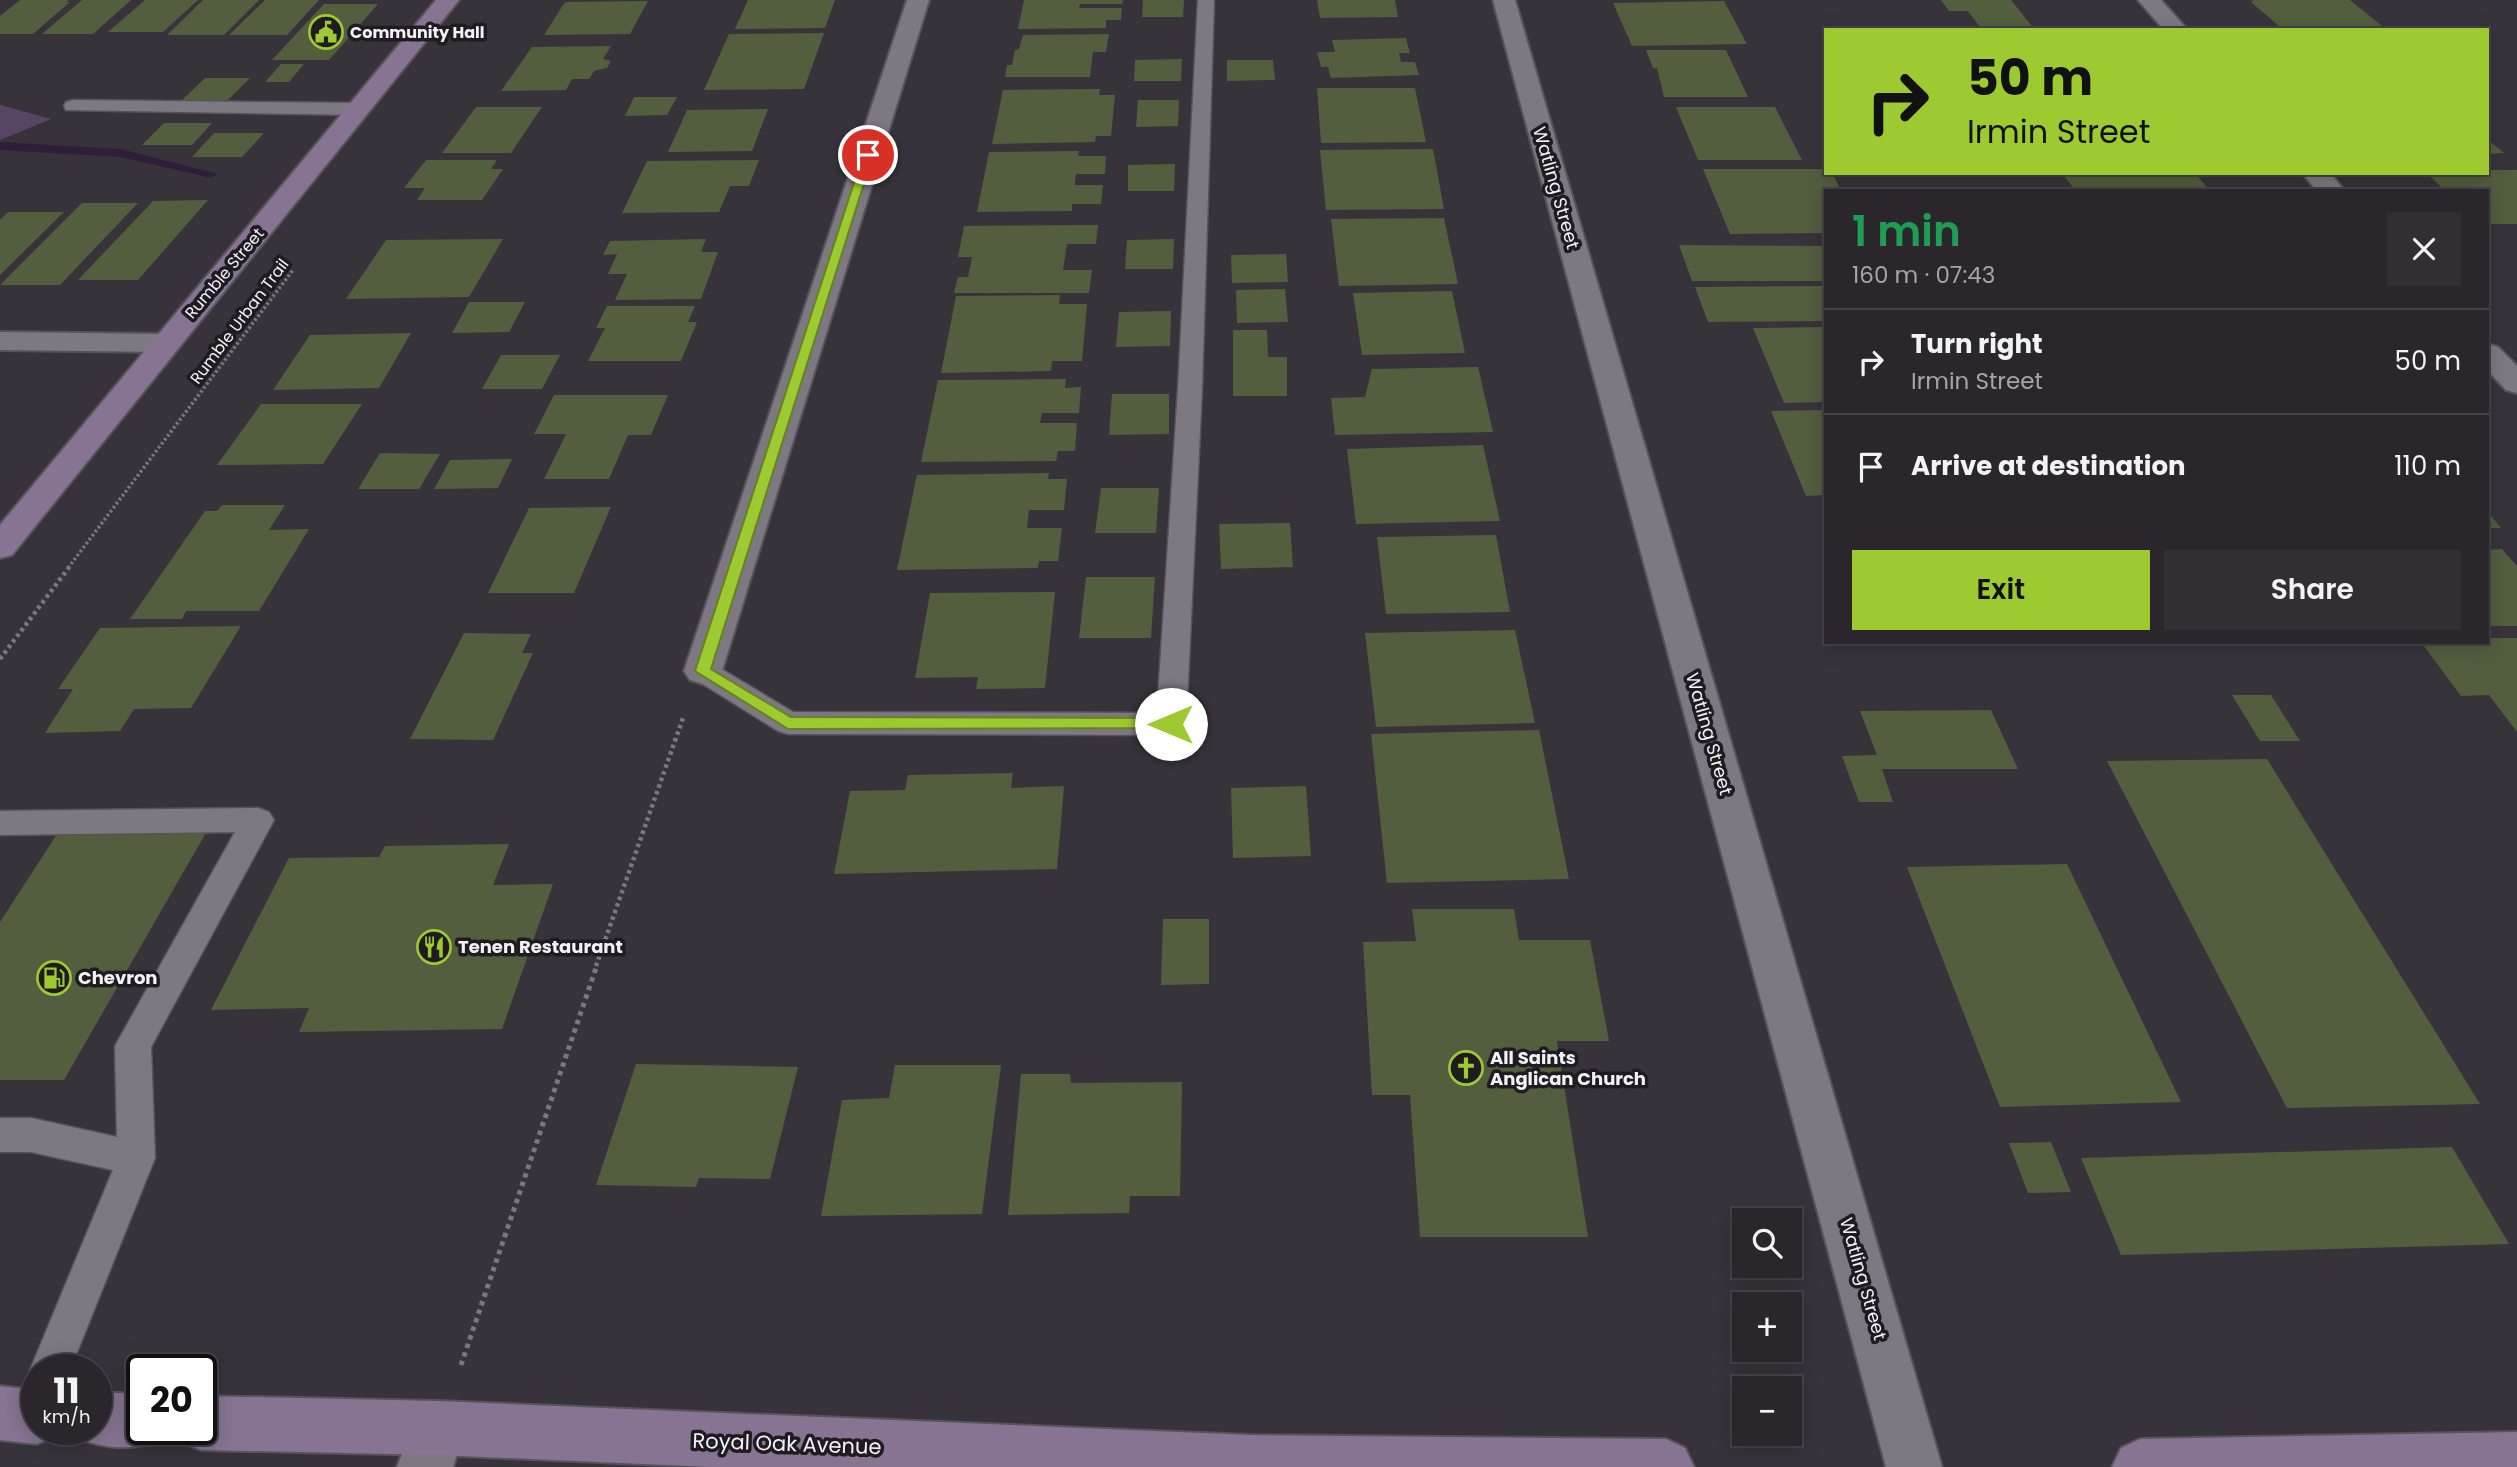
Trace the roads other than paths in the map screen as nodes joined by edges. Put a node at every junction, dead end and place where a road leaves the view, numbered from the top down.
1 (448, 0) edge
2 (918, 0) edge
3 (1206, 0) edge
4 (1504, 0) edge
5 (2149, 0) edge
6 (2176, 28) edge
7 (73, 106) dead end
8 (360, 109) junction
9 (2317, 175) edge
10 (2330, 189) edge
11 (0, 341) edge
12 (166, 343) junction
13 (2489, 355) edge
14 (2517, 384) edge
15 (0, 547) edge
16 (703, 671) joint
17 (0, 823) edge
18 (0, 1135) edge
19 (136, 1158) junction
20 (52, 1354) edge
21 (217, 1425) edge
22 (432, 1448) edge
23 (2517, 1459) edge
24 (1666, 1467) edge
25 (1914, 1467) edge
26 (2140, 1467) edge

1 - 8 street, Rumble Street
2 - 16 street
3 - 16 lane
4 - 25 street, Watling Street
5 - 6 street
7 - 8 lane
8 - 12 street, Rumble Street
9 - 10 street
11 - 12 street
12 - 15 street, Rumble Street
13 - 14 street
17 - 19 lane
18 - 19 lane
19 - 20 lane
21 - 22 street, Royal Oak Avenue
22 - 24 street, Royal Oak Avenue
23 - 26 street

